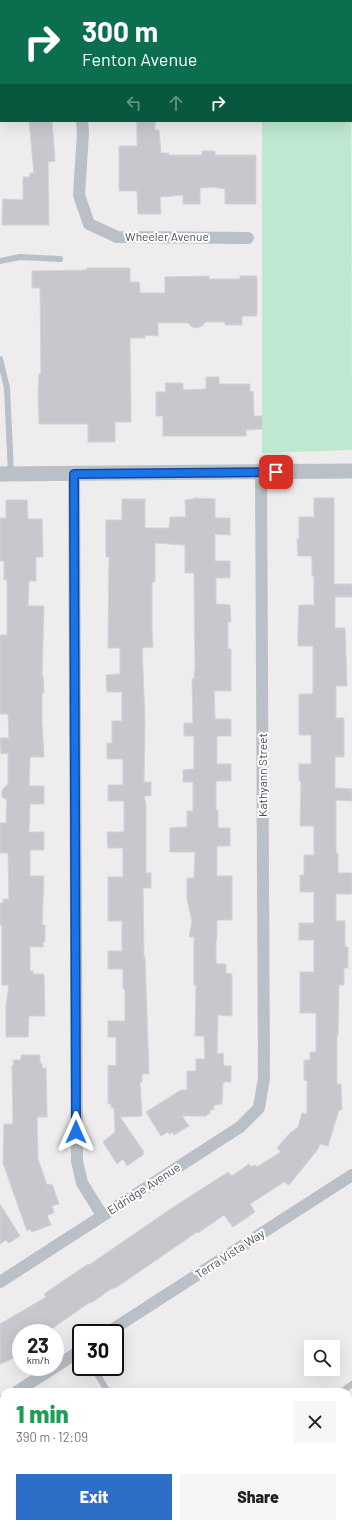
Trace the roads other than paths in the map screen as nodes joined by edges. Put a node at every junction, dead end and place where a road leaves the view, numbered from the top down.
1 (82, 122) edge
2 (248, 238) dead end
3 (60, 259) dead end
4 (0, 261) edge
5 (0, 359) edge
6 (1, 366) edge
7 (352, 471) edge
8 (261, 472) junction
9 (6, 474) edge
10 (74, 474) junction
11 (264, 1078) joint
12 (352, 1175) edge
13 (102, 1215) junction
14 (0, 1282) edge
15 (121, 1324) edge
16 (41, 1376) edge
17 (98, 1376) edge
18 (22, 1388) edge
19 (105, 1388) edge

1 - 2 street, Wheeler Avenue
3 - 4 lane
5 - 6 lane
6 - 9 lane
7 - 8 street
8 - 10 street
8 - 11 street, Kathyann Street
9 - 10 street
10 - 13 street
11 - 13 street, Eldridge Avenue
12 - 15 street, Terra Vista Way
13 - 14 street, Eldridge Avenue
16 - 18 street
17 - 19 lane

